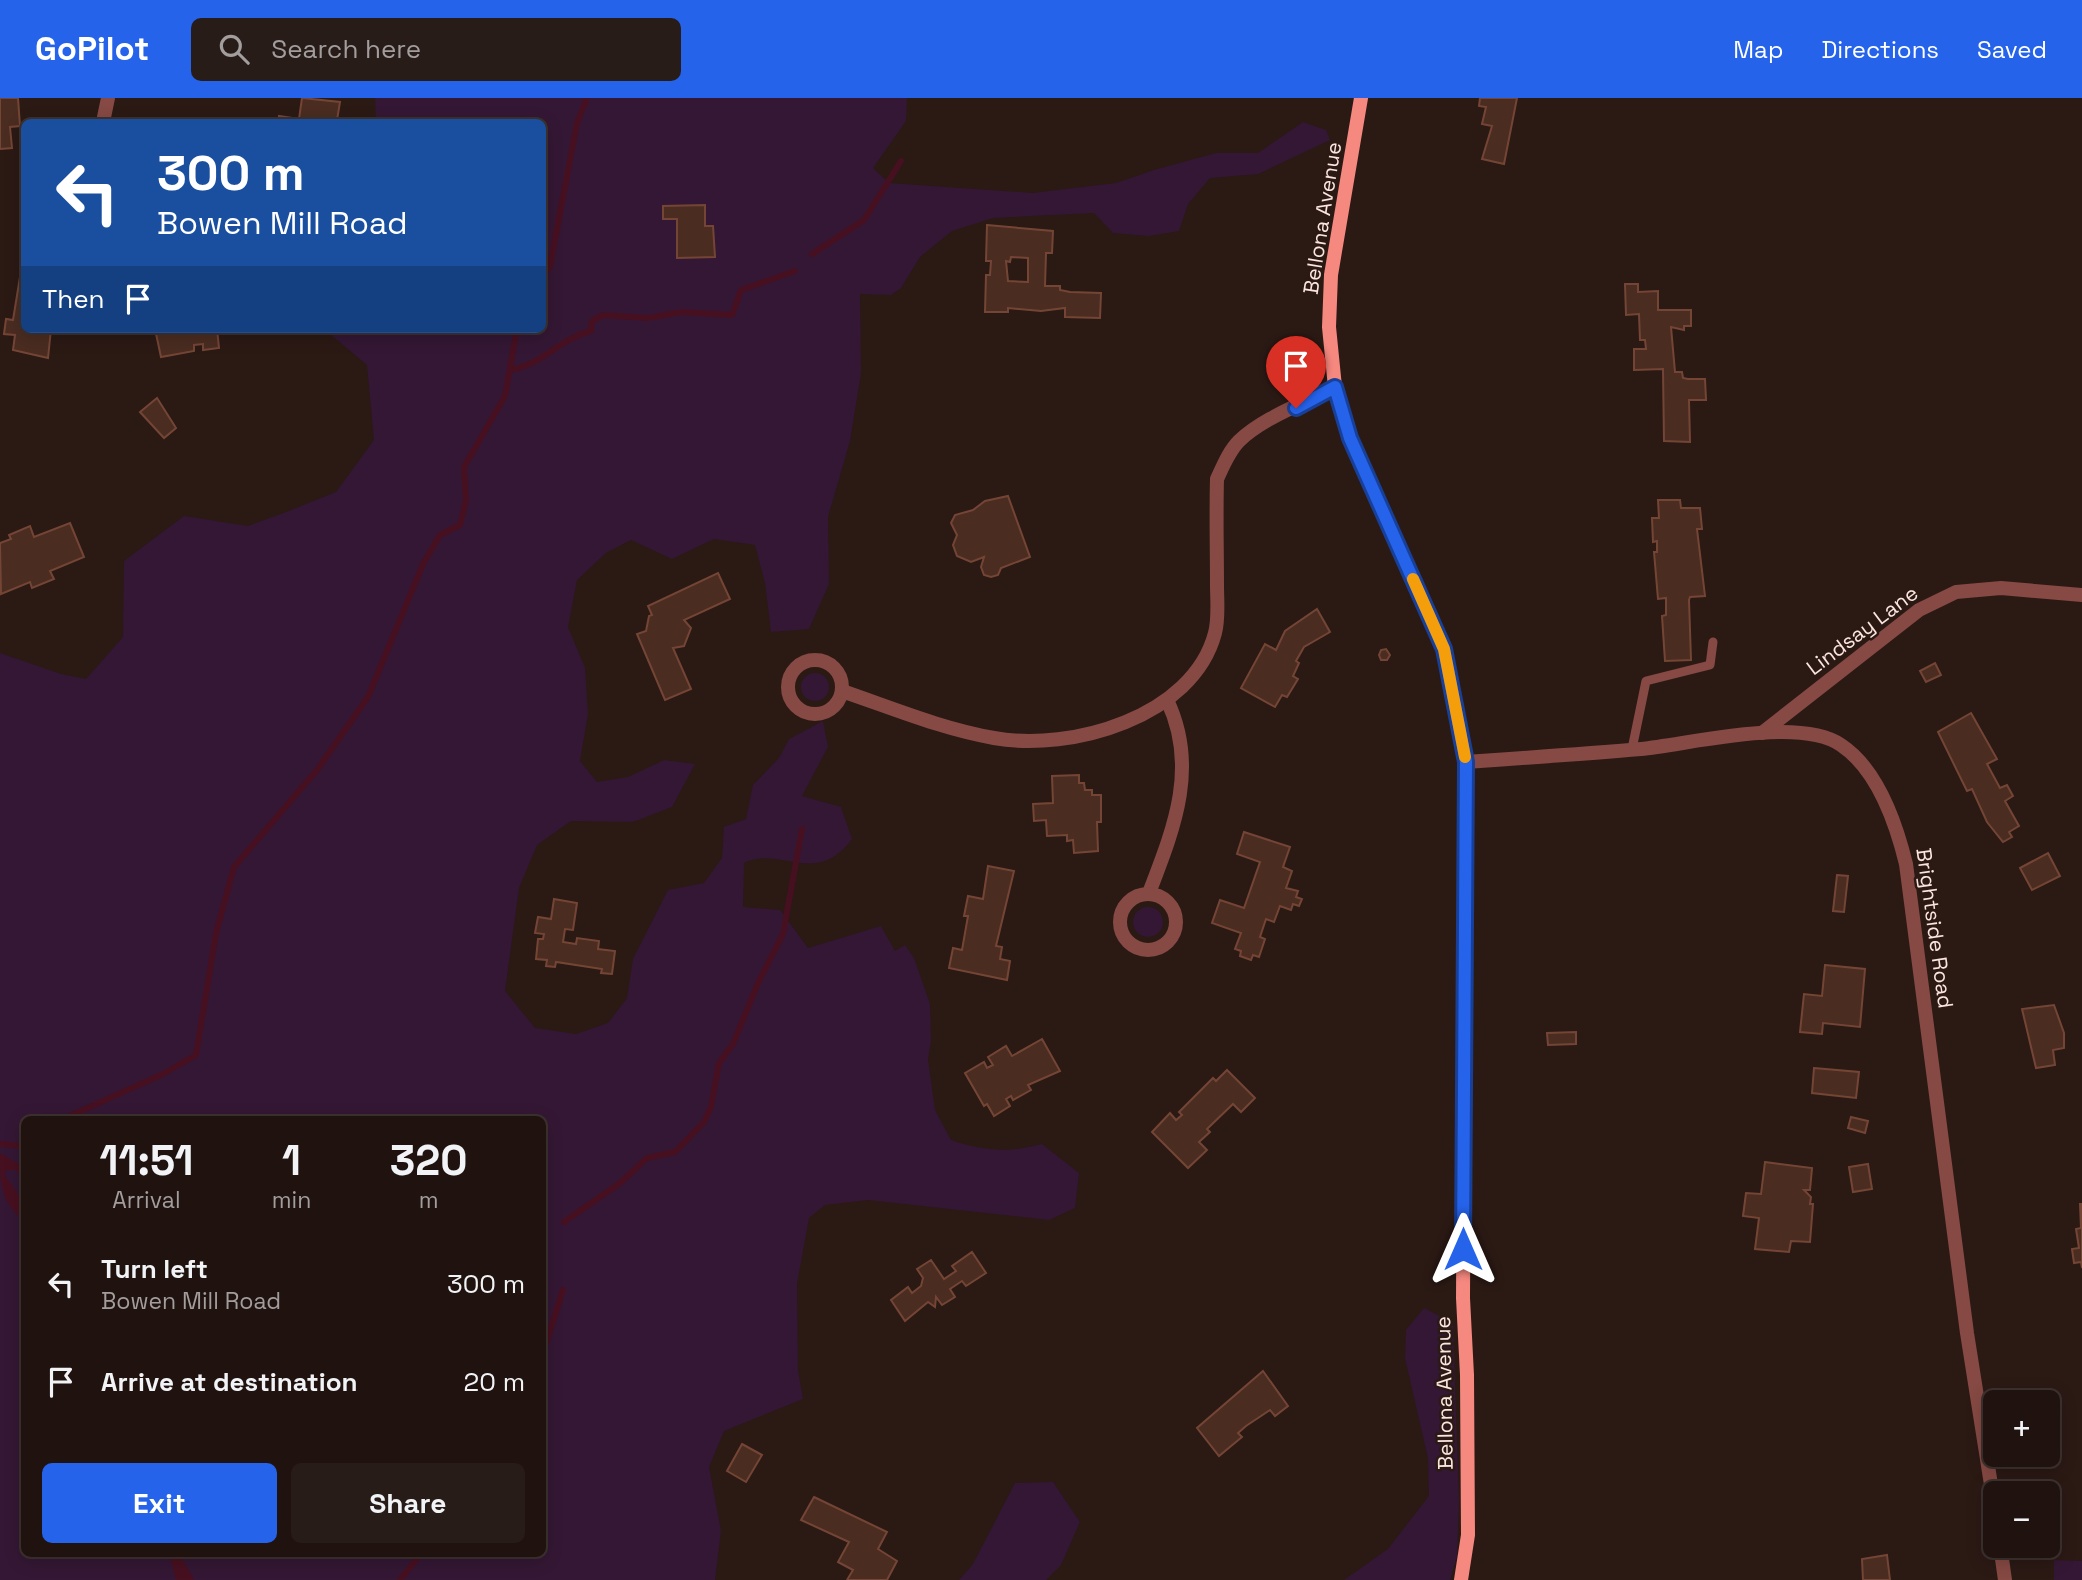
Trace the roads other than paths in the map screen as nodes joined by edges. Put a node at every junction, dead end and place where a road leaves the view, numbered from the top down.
1 (107, 98) edge
2 (1361, 98) edge
3 (104, 119) edge
4 (1335, 387) junction
5 (2082, 595) edge
6 (1713, 642) dead end
7 (842, 691) dead end
8 (1167, 700) junction
9 (1762, 733) junction
10 (1632, 750) junction
11 (1466, 762) junction
12 (1149, 893) junction
13 (1990, 1481) edge
14 (2002, 1558) edge
15 (1461, 1580) edge
16 (2005, 1580) edge

1 - 3 street
2 - 4 main road, Bellona Avenue
4 - 8 street
4 - 11 main road, Bellona Avenue
5 - 9 street, Lindsay Lane
6 - 10 lane
7 - 8 street
8 - 12 street
9 - 10 street, Brightside Road
9 - 13 street, Brightside Road
10 - 11 street, Brightside Road
11 - 15 main road, Bellona Avenue
12 - 12 street
14 - 16 street

